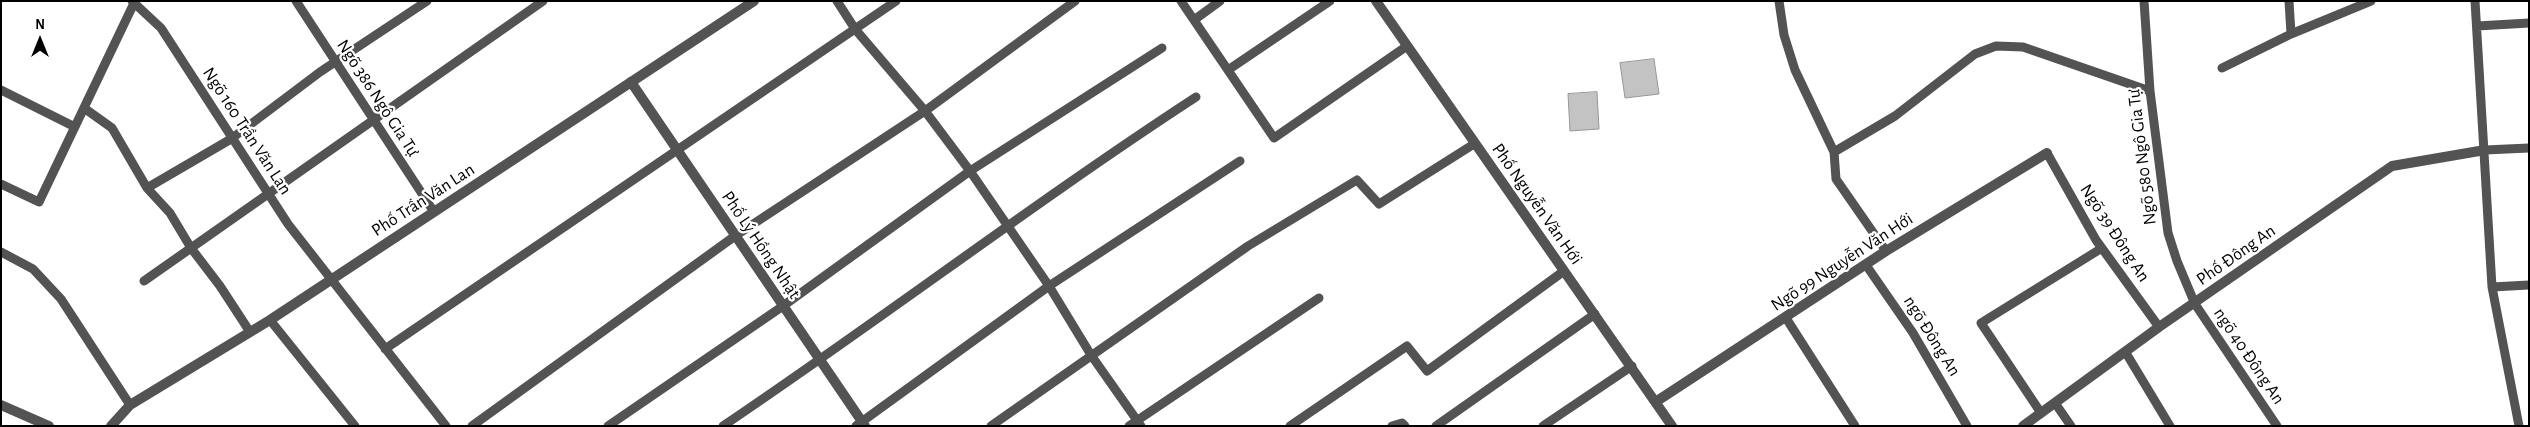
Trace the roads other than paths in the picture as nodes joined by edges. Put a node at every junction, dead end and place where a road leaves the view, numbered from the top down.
1 (296, 1) edge
2 (427, 1) edge
3 (543, 1) edge
4 (754, 1) edge
5 (837, 1) edge
6 (896, 1) edge
7 (1075, 1) edge
8 (1181, 1) edge
9 (1220, 1) edge
10 (1330, 1) edge
11 (1376, 1) edge
12 (1779, 1) edge
13 (2144, 1) edge
14 (2289, 1) edge
15 (2371, 1) edge
16 (2475, 1) edge
17 (134, 2) edge
18 (1194, 20) junction
19 (2529, 23) edge
20 (2477, 26) junction
21 (855, 29) junction
22 (2291, 34) junction
23 (1407, 46) junction
24 (1162, 48) dead end
25 (335, 63) junction
26 (2222, 68) dead end
27 (1228, 70) junction
28 (631, 82) junction
29 (1, 90) edge
30 (2150, 91) junction
31 (1196, 97) dead end
32 (84, 108) junction
33 (925, 111) junction
34 (374, 120) junction
35 (76, 127) junction
36 (231, 139) junction
37 (1474, 144) junction
38 (2529, 148) edge
39 (678, 150) junction
40 (2484, 150) junction
41 (1834, 152) junction
42 (2047, 153) joint
43 (1240, 161) dead end
44 (970, 171) junction
45 (1, 184) edge
46 (147, 188) junction
47 (267, 194) junction
48 (434, 212) junction
49 (1006, 225) junction
50 (736, 236) junction
51 (191, 248) junction
52 (2102, 248) junction
53 (1886, 251) junction
54 (1, 252) edge
55 (1866, 265) junction
56 (1564, 271) junction
57 (330, 280) junction
58 (144, 281) dead end
59 (2529, 285) edge
60 (1049, 286) junction
61 (2492, 287) junction
62 (1319, 298) dead end
63 (2195, 304) junction
64 (783, 306) junction
65 (1595, 314) junction
66 (1786, 318) junction
67 (270, 320) junction
68 (2159, 327) junction
69 (250, 332) junction
70 (385, 349) junction
71 (2126, 353) junction
72 (1091, 355) junction
73 (820, 360) junction
74 (1632, 366) junction
75 (1657, 401) junction
76 (2055, 403) junction
77 (1, 405) edge
78 (130, 405) junction
79 (2041, 413) junction
80 (861, 424) edge
81 (1136, 424) edge
82 (49, 426) edge
83 (111, 426) edge
84 (355, 426) edge
85 (446, 426) edge
86 (472, 426) edge
87 (608, 426) edge
88 (723, 426) edge
89 (991, 426) edge
90 (1290, 426) edge
91 (1392, 426) edge
92 (1406, 426) edge
93 (1436, 426) edge
94 (1543, 426) edge
95 (1672, 426) edge
96 (1855, 426) edge
97 (1967, 426) edge
98 (2023, 426) edge
99 (2071, 426) edge
100 (2170, 426) edge
101 (2277, 426) edge
102 (2519, 426) edge

1 - 25 lane, Ngõ 386 Ngô Gia Tự
2 - 25 lane
3 - 34 lane
4 - 28 street, Phố Trần Văn Lan
5 - 21 lane
6 - 21 lane
7 - 33 lane
8 - 18 lane
9 - 18 lane
10 - 27 lane
11 - 23 street, Phố Nguyễn Văn Hới
12 - 41 lane
13 - 30 lane, Ngõ 580 Ngô Gia Tự
14 - 22 lane
15 - 22 lane
16 - 20 lane
17 - 32 lane
17 - 36 lane, Ngõ 160 Trần Văn Lan
18 - 27 lane
19 - 20 lane
20 - 40 lane
21 - 33 lane
21 - 39 lane
22 - 26 lane
23 - 27 lane
23 - 37 street, Phố Nguyễn Văn Hới
24 - 44 lane
25 - 34 lane, Ngõ 386 Ngô Gia Tự
25 - 36 lane
28 - 39 street, Phố Lý Hồng Nhật
28 - 48 street, Phố Trần Văn Lan
29 - 35 lane
30 - 41 lane
30 - 63 lane, Ngõ 580 Ngô Gia Tự
31 - 49 lane
32 - 35 lane
32 - 46 lane
33 - 44 lane
33 - 50 lane
34 - 47 lane
34 - 48 lane, Ngõ 386 Ngô Gia Tự
35 - 45 lane
36 - 46 lane
36 - 47 lane, Ngõ 160 Trần Văn Lan
37 - 56 street, Phố Nguyễn Văn Hới
37 - 72 lane
38 - 40 lane
39 - 50 street, Phố Lý Hồng Nhật
39 - 70 lane
40 - 61 lane
40 - 63 street, Phố Đông An
41 - 53 lane
42 - 52 lane, Ngõ 39 Đông An
42 - 53 street, Ngõ 99 Nguyễn Văn Hới
43 - 60 lane
44 - 49 lane
44 - 64 lane
46 - 51 lane
47 - 51 lane
47 - 57 lane, Ngõ 160 Trần Văn Lan
48 - 57 street, Phố Trần Văn Lan
49 - 60 lane
49 - 73 lane
50 - 64 street, Phố Lý Hồng Nhật
50 - 86 lane
51 - 58 lane
51 - 69 lane
52 - 68 lane, Ngõ 39 Đông An
52 - 79 lane
53 - 55 street, Ngõ 99 Nguyễn Văn Hới
54 - 78 lane
55 - 66 street, Ngõ 99 Nguyễn Văn Hới
55 - 97 lane, ngõ Đông An
56 - 65 street, Phố Nguyễn Văn Hới
56 - 90 lane
57 - 67 street, Phố Trần Văn Lan
57 - 70 lane, Ngõ 160 Trần Văn Lan
59 - 61 lane
60 - 72 lane
60 - 80 lane
61 - 102 lane
62 - 81 lane
63 - 68 street, Phố Đông An
63 - 101 lane, ngõ 40 Đông An
64 - 73 street, Phố Lý Hồng Nhật
64 - 87 lane
65 - 74 street, Phố Nguyễn Văn Hới
65 - 93 lane
66 - 75 street, Ngõ 99 Nguyễn Văn Hới
66 - 96 lane
67 - 69 street, Phố Trần Văn Lan
67 - 84 lane
68 - 71 street, Phố Đông An
69 - 78 street, Phố Trần Văn Lan
70 - 85 lane, Ngõ 160 Trần Văn Lan
71 - 76 street, Phố Đông An
71 - 100 lane
72 - 81 lane
72 - 89 lane
73 - 80 street, Phố Lý Hồng Nhật
73 - 88 lane
74 - 75 street, Phố Nguyễn Văn Hới
74 - 94 lane
75 - 95 street, Phố Nguyễn Văn Hới
76 - 79 street, Phố Đông An
76 - 99 lane
77 - 82 street
78 - 83 street, Phố Trần Văn Lan
79 - 98 street, Phố Đông An
91 - 92 lane

